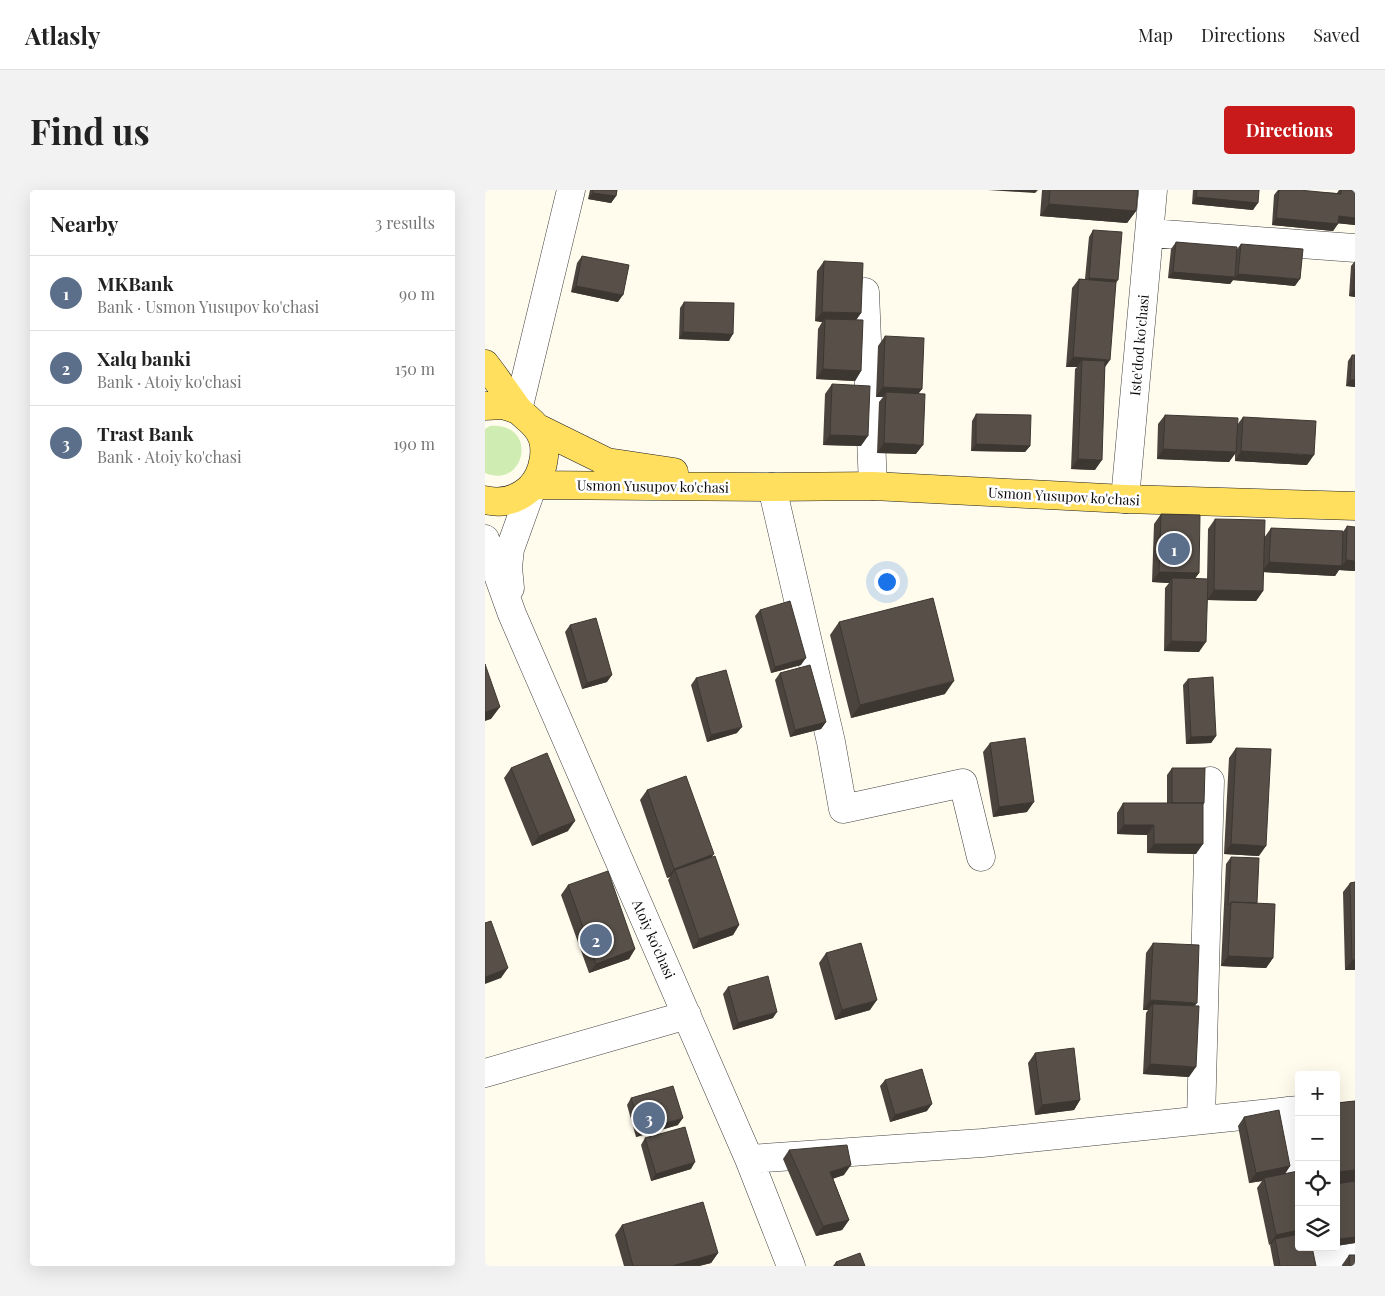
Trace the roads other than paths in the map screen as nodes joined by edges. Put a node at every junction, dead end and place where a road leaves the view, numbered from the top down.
1 (571, 190) edge
2 (1153, 190) edge
3 (1150, 233) junction
4 (1355, 248) edge
5 (865, 292) dead end
6 (485, 364) edge
7 (485, 406) edge
8 (528, 419) junction
9 (533, 485) junction
10 (873, 486) junction
11 (772, 487) junction
12 (1125, 499) junction
13 (485, 500) edge
14 (1355, 506) edge
15 (485, 539) edge
16 (512, 614) junction
17 (1210, 781) dead end
18 (981, 857) dead end
19 (687, 1015) junction
20 (485, 1073) edge
21 (1293, 1111) edge
22 (1201, 1120) junction
23 (749, 1159) junction
24 (1298, 1161) edge
25 (1355, 1256) edge
26 (1315, 1257) edge
27 (791, 1266) edge

1 - 8 street
2 - 3 street, Iste'dod ko'chasi
3 - 4 street
3 - 12 street, Iste'dod ko'chasi
5 - 10 street
6 - 8 main road
7 - 8 main road
8 - 9 main road
8 - 11 main road, Usmon Yusupov ko'chasi
9 - 11 main road, Usmon Yusupov ko'chasi
9 - 13 main road
9 - 16 street, Atoiy ko'chasi
10 - 11 main road, Usmon Yusupov ko'chasi
10 - 12 main road, Usmon Yusupov ko'chasi
11 - 18 street
12 - 14 main road, Usmon Yusupov ko'chasi
15 - 16 street, Atoiy ko'chasi
16 - 19 street, Atoiy ko'chasi
17 - 22 street
19 - 20 street
19 - 23 street, Atoiy ko'chasi
21 - 22 street
21 - 24 street
22 - 23 street
23 - 27 street, Atoiy ko'chasi
25 - 26 street

